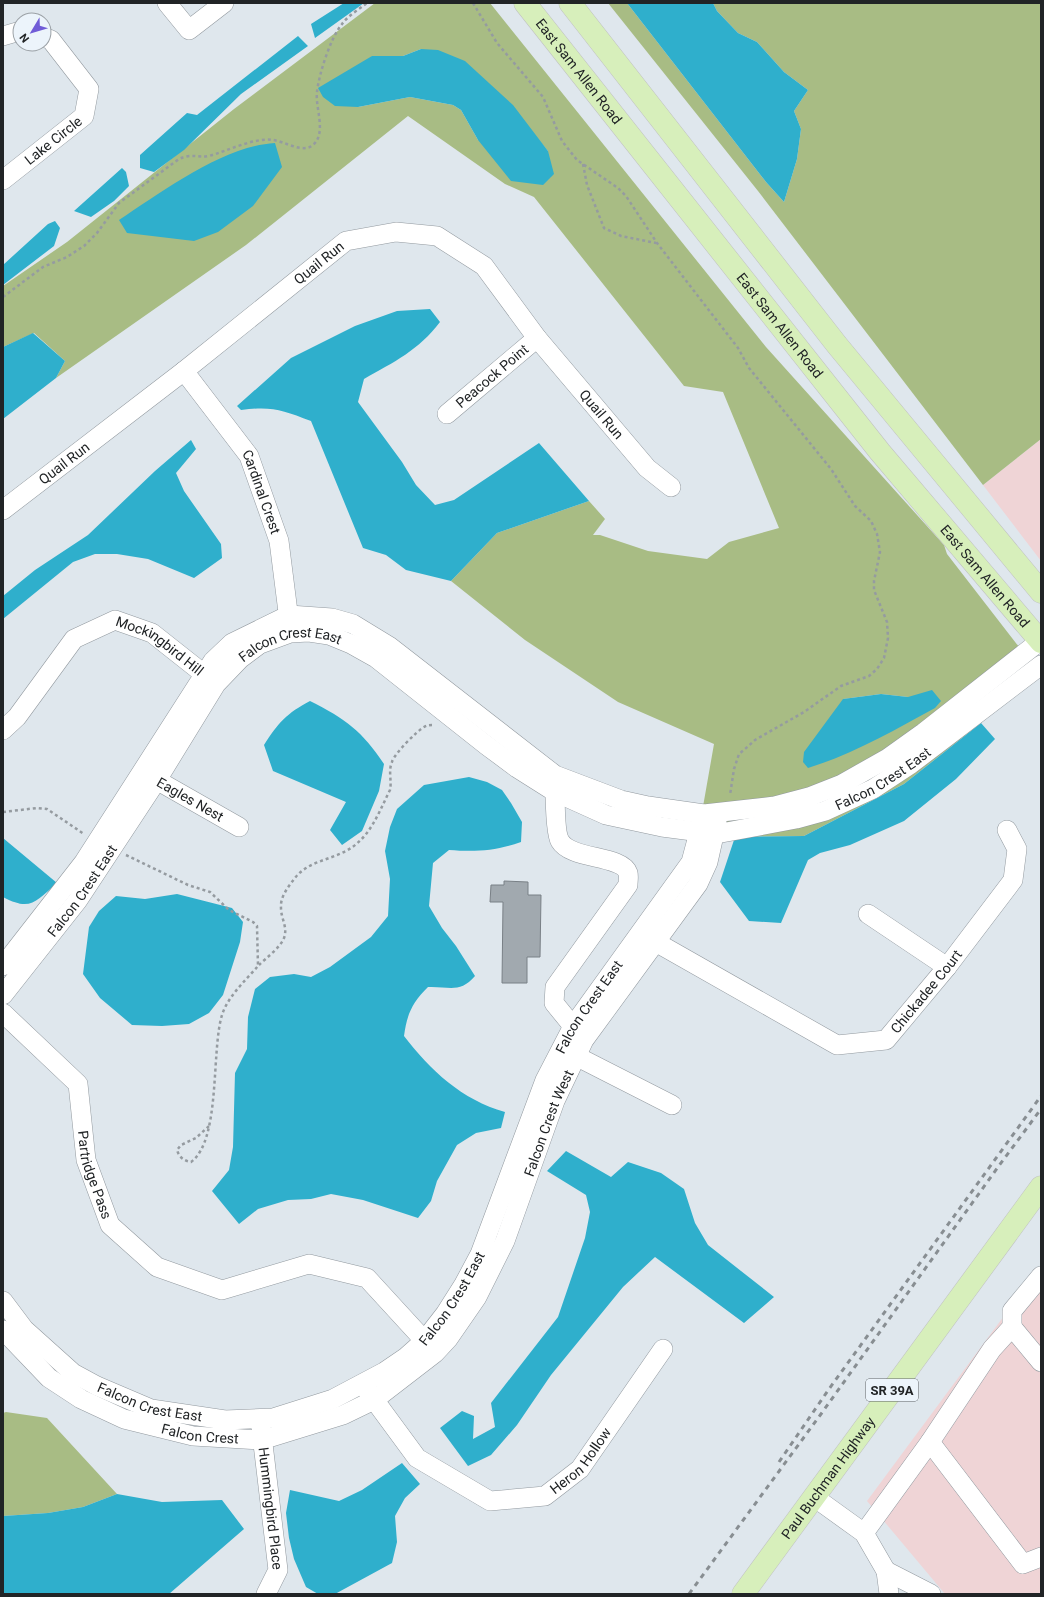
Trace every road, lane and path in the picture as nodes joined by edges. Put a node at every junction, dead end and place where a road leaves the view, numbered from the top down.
1 (167, 3) edge
2 (224, 3) edge
3 (367, 3) edge
4 (473, 3) edge
5 (525, 3) edge
6 (570, 3) edge
7 (52, 41) edge
8 (583, 164) junction
9 (3, 180) edge
10 (657, 243) junction
11 (3, 297) edge
12 (537, 338) junction
13 (184, 371) junction
14 (447, 414) dead end
15 (671, 487) dead end
16 (3, 510) edge
17 (1041, 592) edge
18 (290, 624) junction
19 (1040, 641) edge
20 (1041, 664) edge
21 (210, 679) junction
22 (422, 683) junction
23 (461, 724) junction
24 (3, 730) edge
25 (892, 766) junction
26 (149, 776) junction
27 (555, 784) junction
28 (3, 812) edge
29 (715, 813) junction
30 (239, 827) dead end
31 (1007, 830) dead end
32 (707, 833) junction
33 (105, 844) junction
34 (54, 901) junction
35 (70, 912) junction
36 (868, 914) dead end
37 (649, 938) junction
38 (3, 966) edge
39 (258, 966) junction
40 (946, 967) junction
41 (3, 995) edge
42 (3, 1013) edge
43 (579, 1033) junction
44 (569, 1053) junction
45 (672, 1105) dead end
46 (209, 1126) junction
47 (1041, 1187) edge
48 (1041, 1276) edge
49 (3, 1301) edge
50 (7, 1323) edge
51 (1012, 1327) junction
52 (430, 1346) junction
53 (663, 1349) dead end
54 (1041, 1362) edge
55 (363, 1384) junction
56 (132, 1400) junction
57 (374, 1400) junction
58 (124, 1418) junction
59 (260, 1419) junction
60 (262, 1440) junction
61 (930, 1442) junction
62 (814, 1498) junction
63 (864, 1533) junction
64 (1041, 1558) edge
65 (886, 1571) junction
66 (266, 1594) edge
67 (743, 1594) edge
68 (888, 1594) edge
69 (931, 1594) edge

1 - 2 street
3 - 11 path
4 - 8 path
5 - 19 main road, East Sam Allen Road
6 - 17 main road
7 - 9 street, Lake Circle
8 - 10 path
8 - 10 path
10 - 29 path
12 - 13 street, Quail Run
12 - 14 street, Peacock Point
12 - 15 street, Quail Run
13 - 16 street, Quail Run
13 - 18 street, Cardinal Crest
18 - 21 street, Falcon Crest East
18 - 22 street, Falcon Crest East
19 - 25 street, Falcon Crest East
20 - 25 street, Falcon Crest East
21 - 24 street, Mockingbird Hill
21 - 26 street, Falcon Crest East
22 - 23 street, Falcon Crest East
22 - 27 street, Falcon Crest East
23 - 27 street, Falcon Crest East
23 - 39 path
25 - 29 street, Falcon Crest East
25 - 32 street, Falcon Crest East
26 - 30 street, Eagles Nest
26 - 33 street, Falcon Crest East
27 - 29 street, Falcon Crest East
27 - 32 street, Falcon Crest East
27 - 43 street
28 - 33 path
29 - 32 street, Falcon Crest West
31 - 40 street, Chickadee Court
32 - 37 street, Falcon Crest West
33 - 34 street, Falcon Crest East
33 - 35 street, Falcon Crest East
33 - 39 path
34 - 35 street
34 - 38 street, Falcon Crest East
35 - 41 street, Falcon Crest East
36 - 40 street
37 - 40 street, Chickadee Court
37 - 43 street, Falcon Crest West
39 - 46 path
42 - 52 street, Partridge Pass
43 - 44 street, Falcon Crest West
44 - 45 street
44 - 52 street, Falcon Crest West
46 - 46 path
47 - 62 main road, Paul Buchman Highway / SR 39A
48 - 51 street
49 - 50 street, Falcon Crest East
50 - 56 street, Falcon Crest East
50 - 58 street, Falcon Crest
51 - 54 street
51 - 61 street
52 - 55 street, Falcon Crest East
52 - 57 street, Falcon Crest West
53 - 57 street, Heron Hollow
55 - 57 street, Heron Hollow
55 - 59 street, Falcon Crest East
56 - 58 street
56 - 59 street, Falcon Crest East
57 - 60 street, Falcon Crest
58 - 60 street, Falcon Crest
59 - 60 street, Hummingbird Place
60 - 66 street, Hummingbird Place
61 - 63 street
61 - 64 street
62 - 63 street
62 - 67 main road, Paul Buchman Highway / SR 39A
63 - 65 street
65 - 68 street
65 - 69 street

